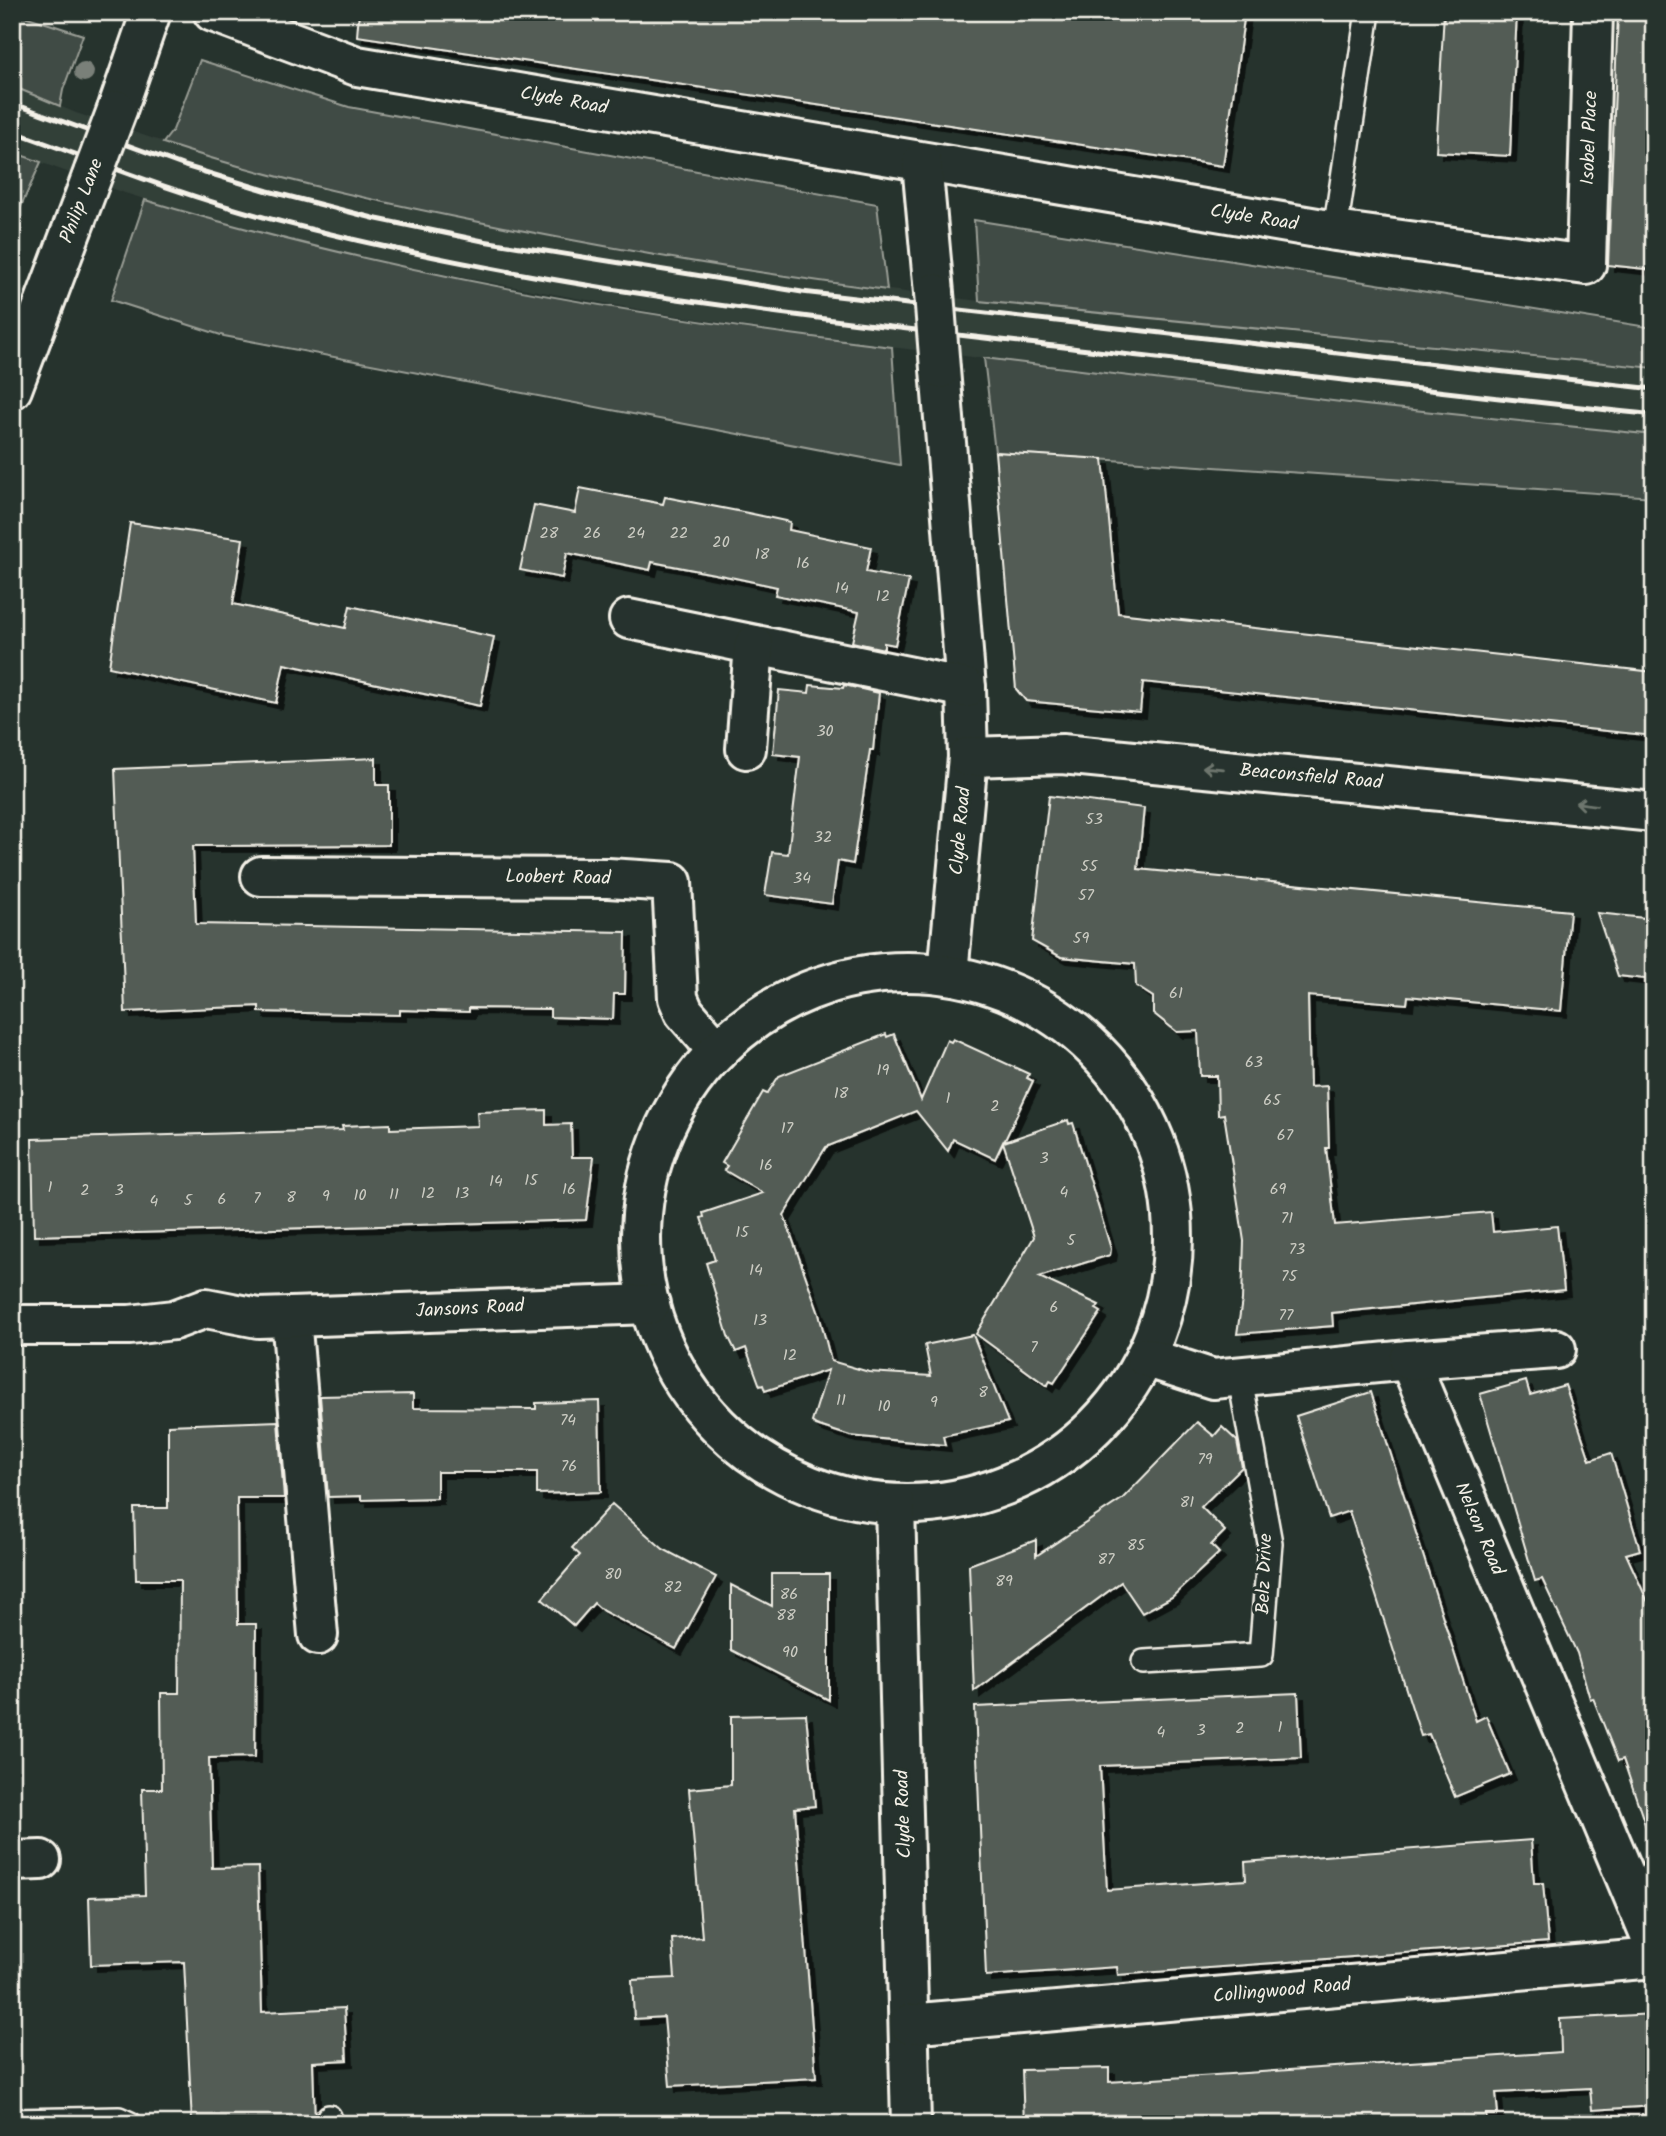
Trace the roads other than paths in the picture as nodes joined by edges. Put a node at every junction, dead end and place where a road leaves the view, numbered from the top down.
1 (151, 12) edge
2 (213, 12) edge
3 (1368, 12) edge
4 (1593, 12) edge
5 (922, 163) junction
6 (1335, 231) junction
7 (1586, 265) joint
8 (12, 389) edge
9 (629, 620) dead end
10 (754, 645) junction
11 (966, 688) junction
12 (746, 749) dead end
13 (968, 757) junction
14 (1654, 812) edge
15 (261, 876) dead end
16 (948, 974) junction
17 (718, 1051) junction
18 (650, 1304) junction
19 (291, 1317) junction
20 (12, 1325) edge
21 (1556, 1349) dead end
22 (1146, 1357) junction
23 (1409, 1360) junction
24 (1240, 1378) junction
25 (895, 1504) junction
26 (318, 1635) dead end
27 (1144, 1662) dead end
28 (1654, 1945) edge
29 (1654, 1958) edge
30 (909, 2024) junction
31 (12, 2121) edge
32 (130, 2124) edge
33 (911, 2124) edge

1 - 8 street, Philip Lane, bridge
2 - 5 street, Clyde Road
3 - 6 lane
4 - 7 street, Isobel Place
5 - 6 street, Clyde Road
5 - 11 street, Clyde Road, bridge
6 - 7 street, Clyde Road
9 - 10 street
10 - 11 street
10 - 12 street
11 - 13 street, Clyde Road
14 -> 13 street, Beaconsfield Road
13 - 16 street, Clyde Road
15 - 17 street, Loobert Road
16 - 17 street
16 - 22 street
17 - 18 street
18 - 19 street, Jansons Road
18 - 25 street
19 - 20 street, Jansons Road
19 - 26 street
21 - 23 street
22 - 24 street
22 - 25 street
23 - 24 street
23 - 28 street, Nelson Road
24 - 27 lane, Belz Drive
25 - 30 street, Clyde Road
29 - 30 street, Collingwood Road
30 - 33 street, Clyde Road
31 - 32 lane

